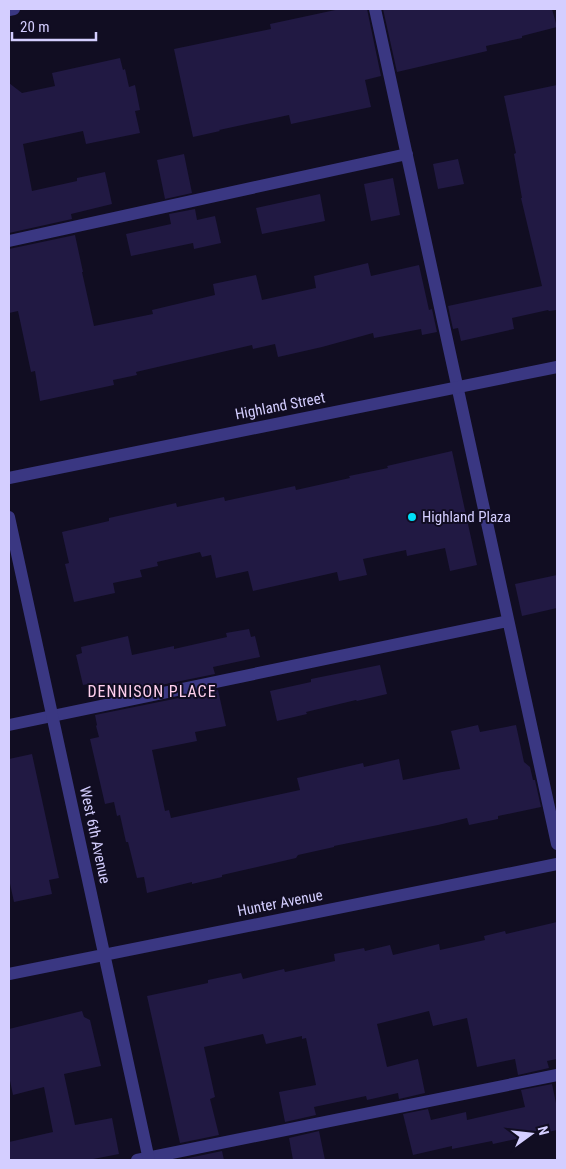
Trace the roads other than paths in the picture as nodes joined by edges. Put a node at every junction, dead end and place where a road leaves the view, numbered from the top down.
1 (14, 9) edge
2 (375, 9) edge
3 (9, 10) edge
4 (407, 154) junction
5 (9, 241) edge
6 (557, 367) edge
7 (457, 387) junction
8 (9, 478) edge
9 (9, 517) edge
10 (508, 621) junction
11 (52, 716) junction
12 (9, 725) edge
13 (557, 844) edge
14 (557, 864) edge
15 (104, 955) junction
16 (9, 974) edge
17 (557, 1075) edge
18 (145, 1159) edge

1 - 3 street
2 - 4 street
4 - 5 street
4 - 7 street
6 - 7 street, Highland Street
7 - 8 street, Highland Street
7 - 10 street
9 - 11 street, West 6th Avenue
10 - 11 street
10 - 13 street
11 - 12 street
11 - 15 street, West 6th Avenue
14 - 15 street, Hunter Avenue
15 - 16 street, Hunter Avenue
15 - 18 street, West 6th Avenue
17 - 18 street

